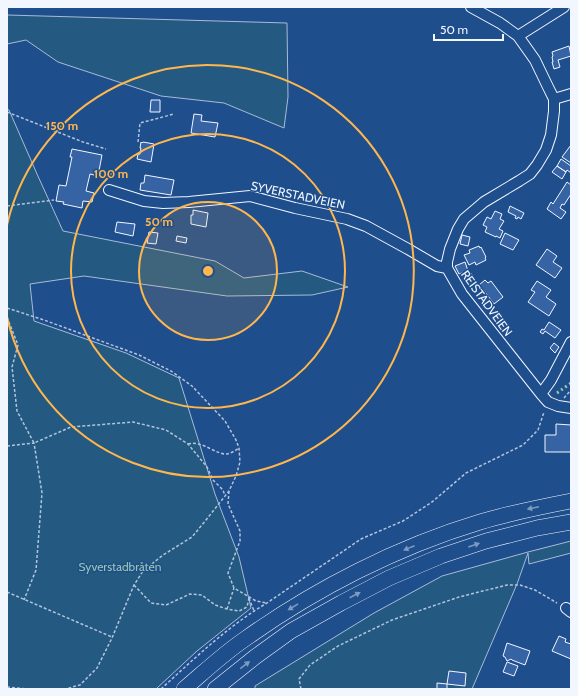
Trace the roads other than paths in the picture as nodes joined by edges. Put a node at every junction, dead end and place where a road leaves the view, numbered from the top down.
1 (471, 7) edge
2 (564, 7) edge
3 (518, 36) junction
4 (571, 94) edge
5 (554, 99) junction
6 (109, 190) dead end
7 (447, 268) junction
8 (571, 342) edge
9 (541, 394) junction
10 (571, 408) edge
11 (571, 501) edge
12 (571, 522) edge
13 (184, 689) edge
14 (215, 689) edge

1 - 3 street, REISTADVEIEN
2 - 3 street
3 - 5 street, REISTADVEIEN
4 - 5 street
5 - 7 street, REISTADVEIEN
6 - 7 street, SYVERSTADVEIEN
7 - 9 street, REISTADVEIEN
8 - 9 street
9 - 10 street, REISTADVEIEN
11 -> 13 highway
14 -> 12 highway

